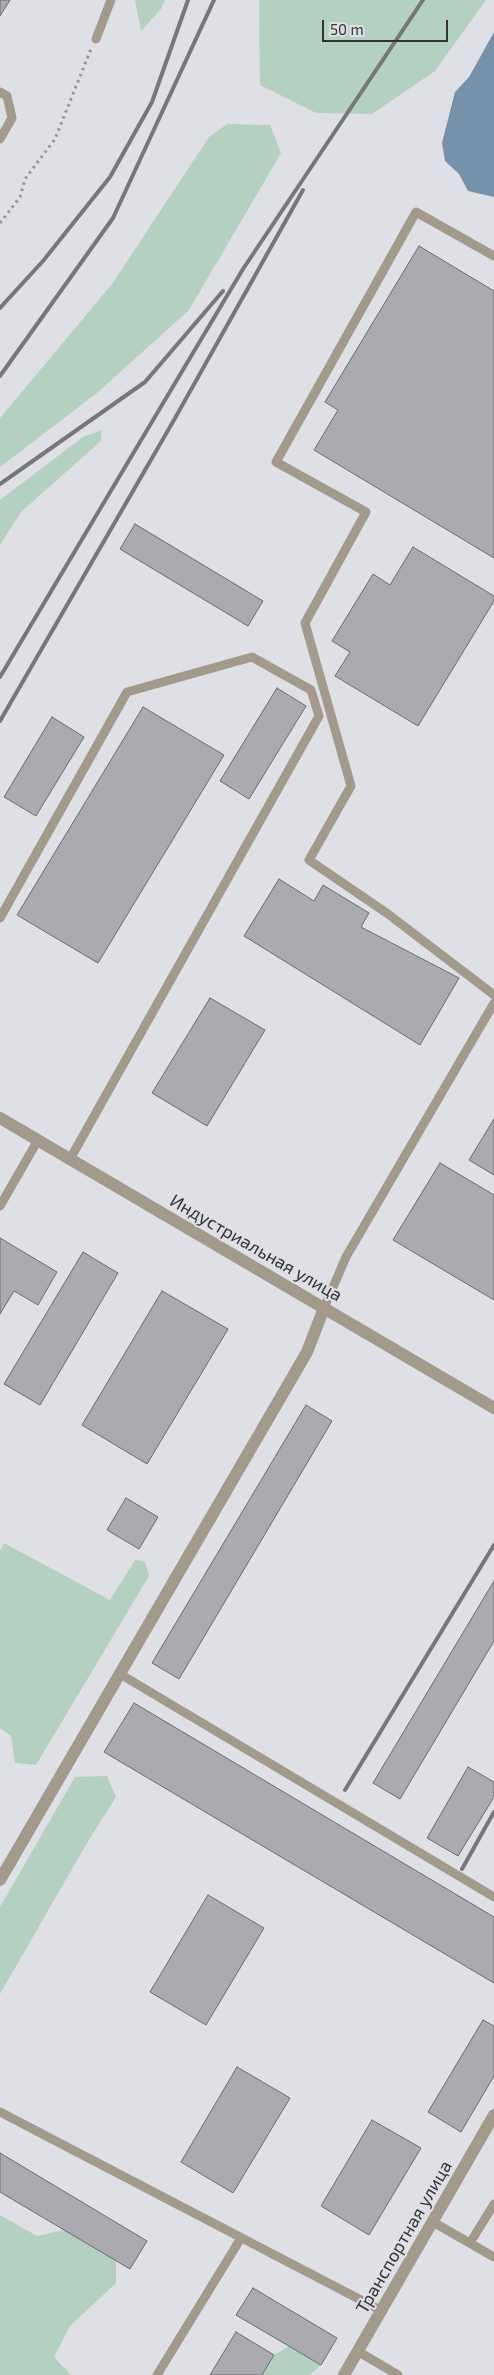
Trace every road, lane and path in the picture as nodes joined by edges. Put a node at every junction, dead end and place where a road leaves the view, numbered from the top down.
1 (111, 0) edge
2 (96, 39) joint
3 (0, 92) edge
4 (0, 139) edge
5 (0, 222) edge
6 (494, 256) edge
7 (0, 918) edge
8 (494, 995) edge
9 (494, 1003) edge
10 (0, 1118) edge
11 (38, 1140) junction
12 (70, 1160) junction
13 (0, 1206) edge
14 (324, 1308) junction
15 (494, 1408) edge
16 (120, 1674) junction
17 (0, 1880) edge
18 (494, 1896) edge
19 (0, 2112) edge
20 (494, 2115) edge
21 (494, 2204) edge
22 (433, 2222) junction
23 (241, 2238) junction
24 (470, 2243) junction
25 (494, 2257) edge
26 (382, 2311) junction
27 (359, 2352) junction
28 (157, 2375) edge
29 (344, 2375) edge
30 (398, 2375) edge

1 - 2 lane
2 - 5 path
3 - 4 lane
6 - 8 lane
7 - 12 lane
9 - 14 lane
10 - 11 street, Индустриальная улица
11 - 12 street, Индустриальная улица
11 - 13 lane
12 - 14 street, Индустриальная улица
14 - 15 street, Индустриальная улица
14 - 16 street
16 - 17 street
16 - 18 lane
19 - 23 lane
20 - 22 street, Транспортная улица
21 - 24 lane
22 - 24 lane
22 - 26 street, Транспортная улица
23 - 26 lane
23 - 28 lane
24 - 25 lane
26 - 27 street, Транспортная улица
27 - 29 street, Транспортная улица
27 - 30 lane

